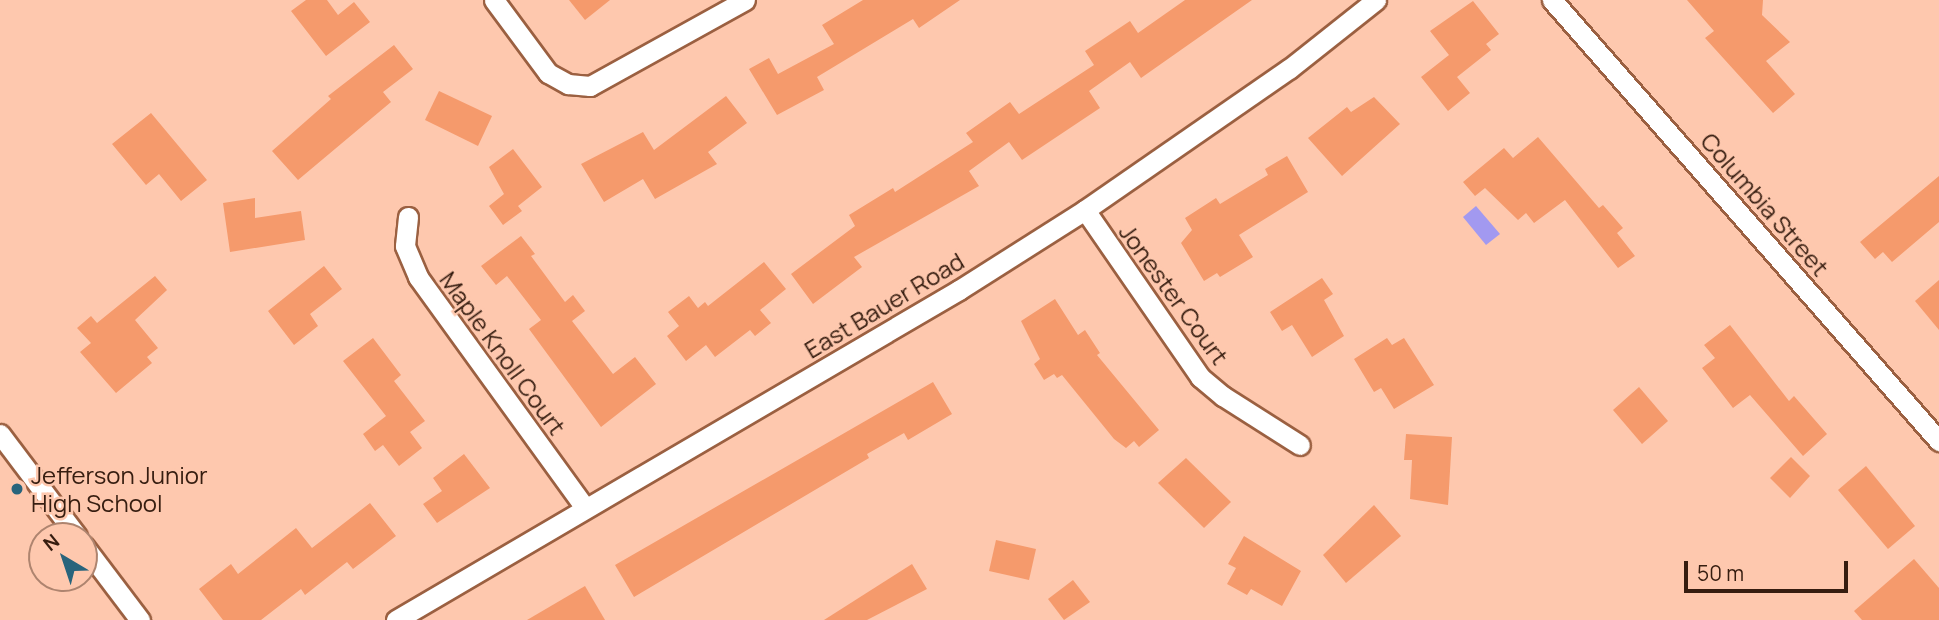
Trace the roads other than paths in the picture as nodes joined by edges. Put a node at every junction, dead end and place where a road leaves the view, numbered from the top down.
1 (494, 0) edge
2 (746, 0) edge
3 (1376, 0) edge
4 (1552, 0) edge
5 (1085, 210) junction
6 (408, 217) dead end
7 (0, 434) edge
8 (1939, 441) edge
9 (1300, 445) dead end
10 (585, 508) junction
11 (66, 522) edge
12 (98, 564) edge
13 (140, 620) edge
14 (396, 620) edge

1 - 2 street
3 - 5 street, East Bauer Road
4 - 8 street, Columbia Street
5 - 9 street, Jonester Court
5 - 10 street, East Bauer Road
6 - 10 street, Maple Knoll Court
7 - 11 street
10 - 14 street, East Bauer Road
12 - 13 street

